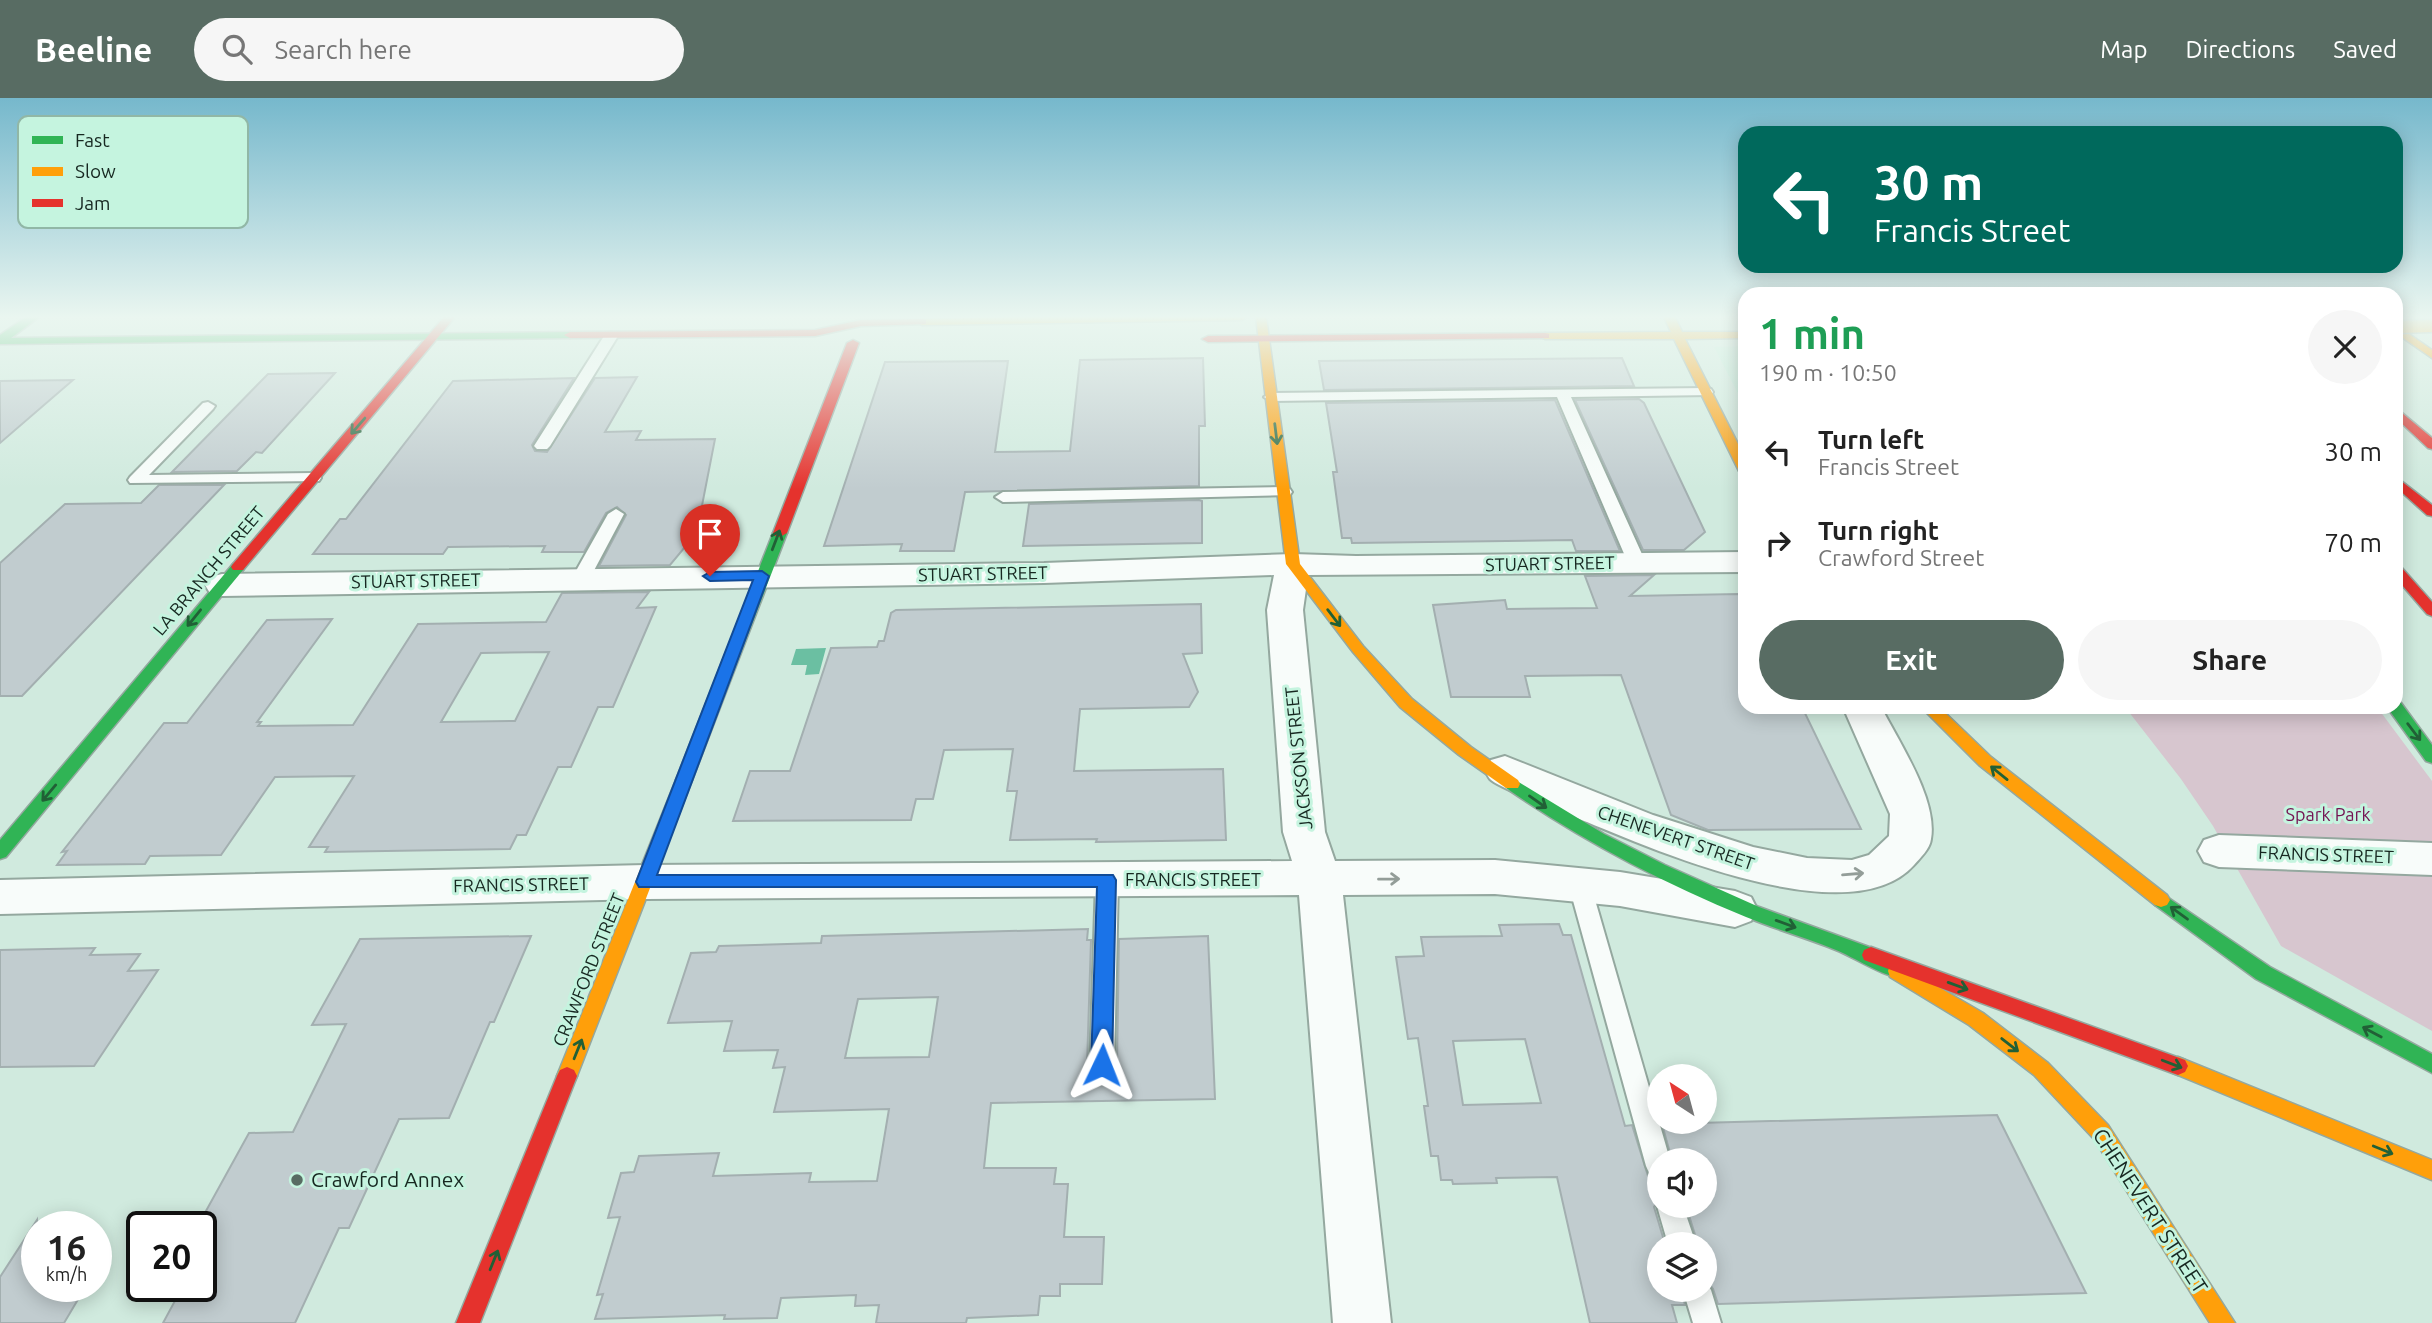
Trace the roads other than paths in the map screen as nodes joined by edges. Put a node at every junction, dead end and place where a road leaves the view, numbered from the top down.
1 (402, 374) edge
2 (587, 374) edge
3 (847, 374) edge
4 (1269, 374) edge
5 (1697, 374) edge
6 (1706, 392) junction
7 (1562, 393) junction
8 (1272, 397) junction
9 (208, 405) dead end
10 (2403, 418) edge
11 (2432, 445) edge
12 (542, 446) dead end
13 (1738, 457) edge
14 (313, 478) junction
15 (2403, 487) edge
16 (1284, 492) junction
17 (1003, 497) dead end
18 (2432, 512) edge
19 (616, 514) dead end
20 (1738, 562) edge
21 (1293, 564) junction
22 (1637, 564) junction
23 (762, 576) junction
24 (2403, 578) edge
25 (582, 579) junction
26 (222, 585) junction
27 (2432, 611) edge
28 (1865, 714) edge
29 (1936, 714) edge
30 (2400, 714) edge
31 (1465, 751) junction
32 (2432, 757) edge
33 (2220, 851) dead end
34 (0, 852) edge
35 (2432, 859) edge
36 (1107, 880) junction
37 (1320, 880) junction
38 (645, 882) junction
39 (1580, 886) junction
40 (0, 897) edge
41 (1754, 912) junction
42 (1871, 955) junction
43 (2432, 1064) edge
44 (1102, 1065) dead end
45 (1654, 1148) edge
46 (2432, 1170) edge
47 (1700, 1302) edge
48 (468, 1323) edge
49 (1362, 1323) edge
50 (1707, 1323) edge
51 (2223, 1323) edge

1 -> 14 main road, LA BRANCH STREET
2 - 12 lane
23 -> 3 main road, CRAWFORD STREET
4 - 8 main road, JACKSON STREET
5 - 6 main road
6 - 7 lane
6 - 13 main road
7 - 8 lane
7 - 22 lane
8 -> 16 main road, JACKSON STREET
9 - 14 lane
10 - 11 main road
14 - 26 main road, LA BRANCH STREET
15 - 18 main road
16 - 17 lane
16 - 21 main road, JACKSON STREET
19 - 25 lane
20 - 22 street, STUART STREET
21 - 22 street, STUART STREET
21 - 23 street, STUART STREET
21 -> 31 main road
21 - 37 street, JACKSON STREET
23 - 25 street, STUART STREET
23 - 38 main road, CRAWFORD STREET
24 - 27 main road
25 - 26 street, STUART STREET
26 -> 34 main road, LA BRANCH STREET
31 -> 28 street, CHENEVERT STREET
43 -> 29 main road
30 -> 32 main road
31 -> 41 main road
33 - 35 street, FRANCIS STREET
36 - 37 street, FRANCIS STREET
36 - 38 street, FRANCIS STREET
36 - 44 lane
37 -> 39 street, FRANCIS STREET
37 - 49 street, JACKSON STREET
38 - 40 street, FRANCIS STREET
48 -> 38 main road, CRAWFORD STREET
39 - 41 street, FRANCIS STREET
39 - 45 lane
41 -> 42 main road
42 -> 46 main road
42 -> 51 main road, CHENEVERT STREET
47 - 50 lane

